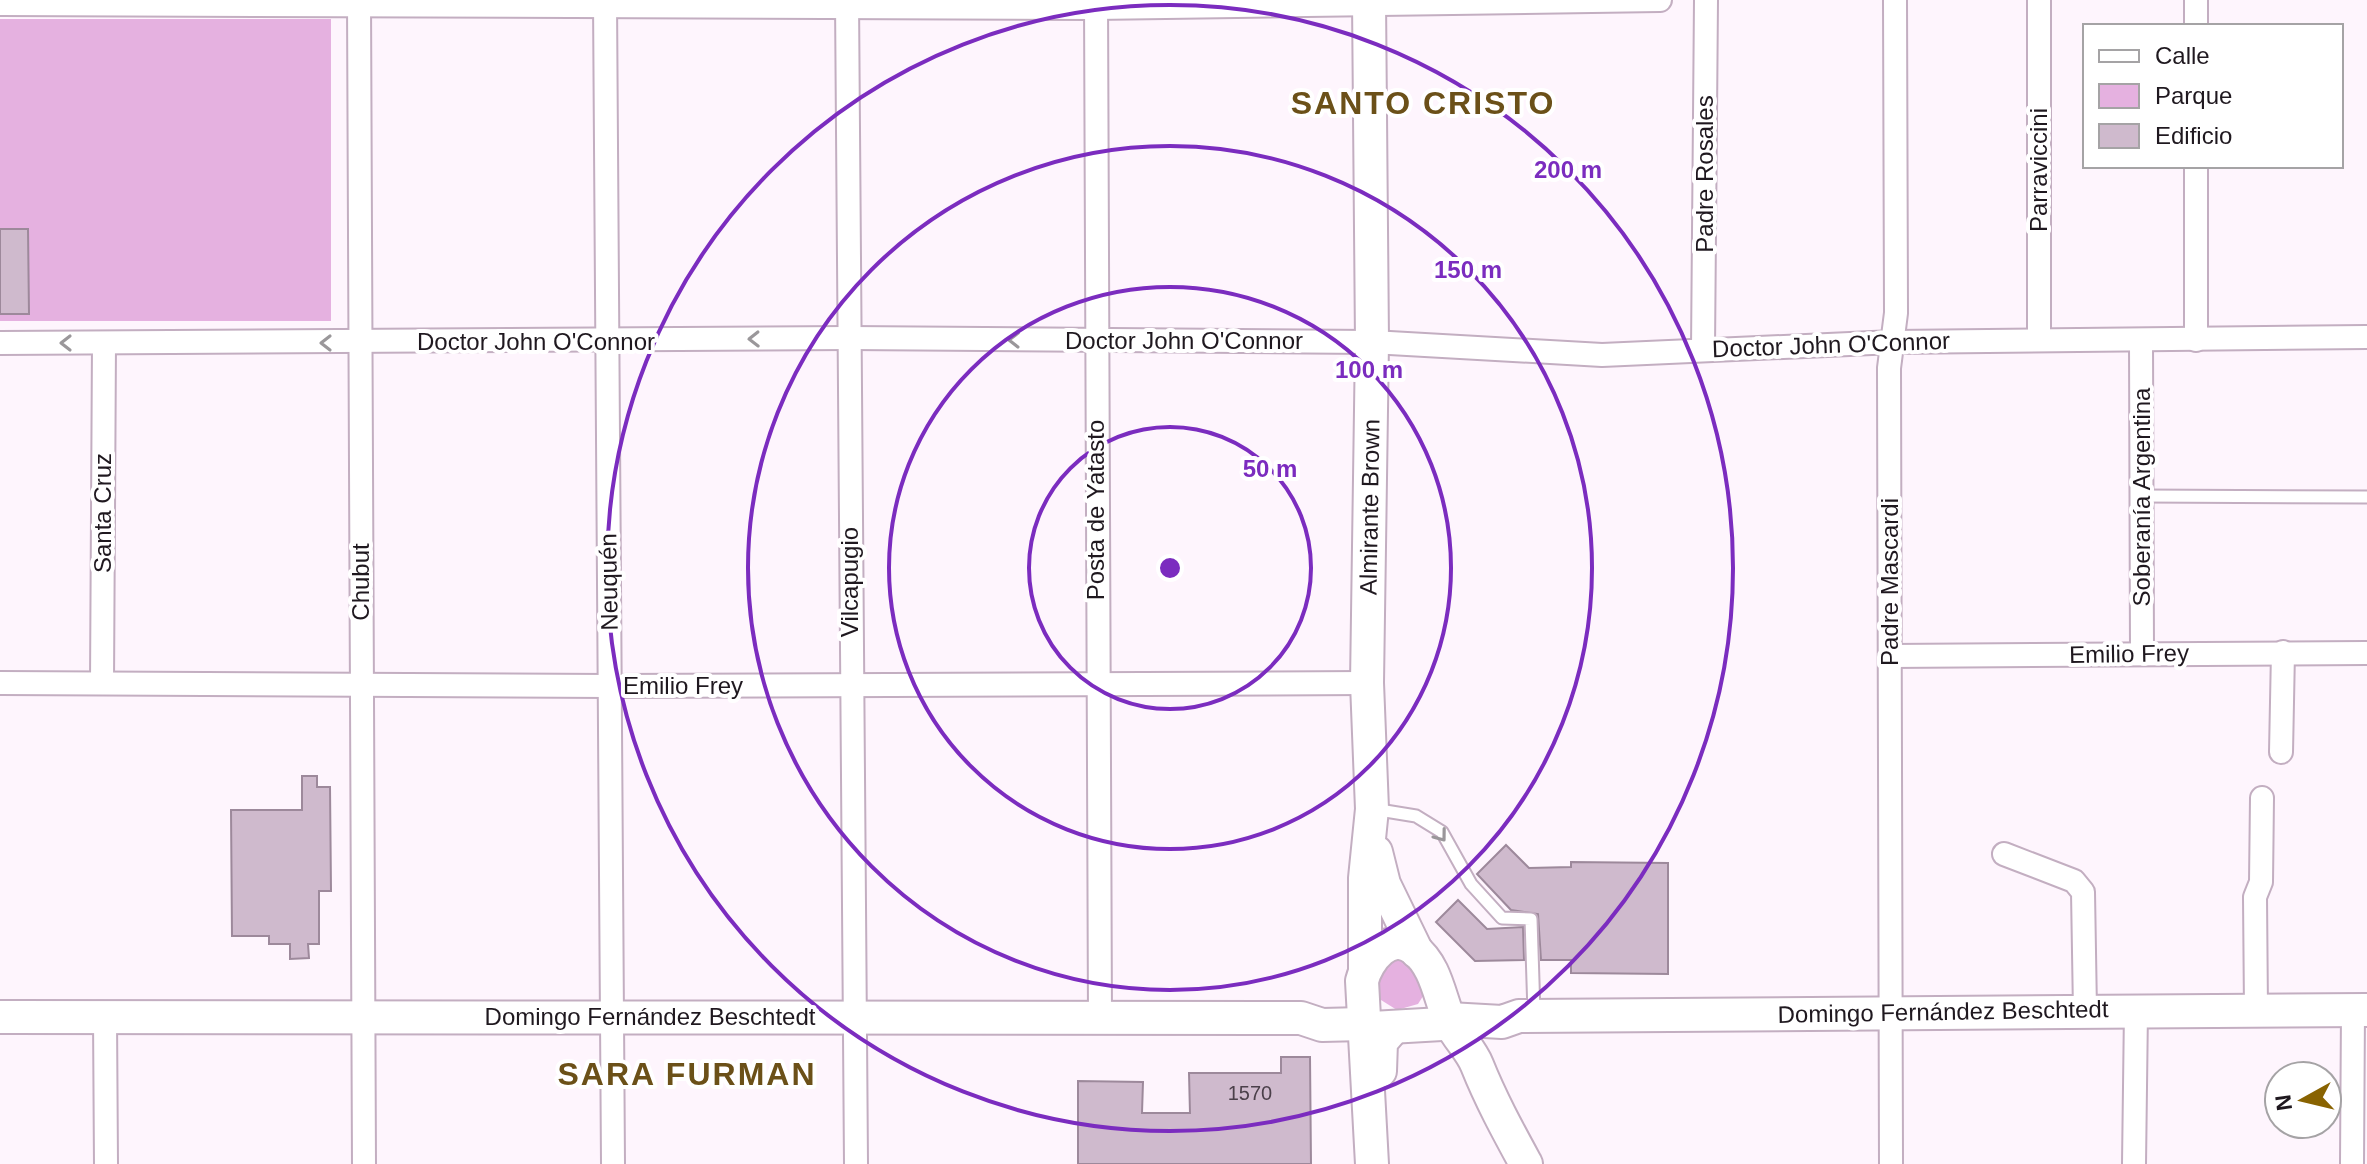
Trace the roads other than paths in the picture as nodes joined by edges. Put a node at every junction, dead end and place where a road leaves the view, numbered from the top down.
1 (1660, 0) edge
2 (1706, 0) edge
3 (1895, 0) edge
4 (2039, 0) edge
5 (2196, 0) edge
6 (81, 2) edge
7 (605, 2) edge
8 (1369, 2) edge
9 (359, 3) edge
10 (847, 3) edge
11 (0, 4) edge
12 (1096, 4) edge
13 (2196, 24) edge
14 (2196, 168) edge
15 (2367, 337) edge
16 (850, 338) junction
17 (2039, 340) junction
18 (2196, 340) junction
19 (1097, 341) junction
20 (2141, 341) junction
21 (605, 342) junction
22 (1372, 342) junction
23 (1894, 342) junction
24 (0, 343) edge
25 (104, 343) junction
26 (360, 343) junction
27 (1703, 349) junction
28 (2142, 496) junction
29 (2367, 497) edge
30 (2283, 652) junction
31 (2367, 653) edge
32 (2142, 654) junction
33 (1890, 656) junction
34 (0, 683) edge
35 (102, 683) junction
36 (1367, 683) junction
37 (361, 685) junction
38 (851, 685) junction
39 (1096, 685) junction
40 (610, 686) junction
41 (2281, 752) dead end
42 (2262, 798) dead end
43 (1372, 815) junction
44 (2004, 854) dead end
45 (1417, 952) junction
46 (1363, 979) junction
47 (1438, 985) junction
48 (2136, 1010) junction
49 (2256, 1010) junction
50 (2360, 1010) edge
51 (2085, 1011) junction
52 (1890, 1013) junction
53 (613, 1016) junction
54 (1526, 1016) junction
55 (0, 1017) edge
56 (105, 1017) junction
57 (364, 1017) junction
58 (1301, 1018) junction
59 (858, 1019) junction
60 (1100, 1019) junction
61 (1444, 1021) junction
62 (1374, 1026) junction
63 (106, 1164) edge
64 (364, 1164) edge
65 (613, 1164) edge
66 (856, 1164) edge
67 (1372, 1164) edge
68 (1526, 1164) edge
69 (1891, 1164) edge
70 (2134, 1164) edge
71 (2352, 1164) edge

1 - 8 street
2 - 27 street, Padre Rosales
3 - 23 street, Padre Mascardi
4 - 17 street, Parraviccini
5 - 13 street
6 - 9 street
6 - 11 street
7 - 9 street
7 - 10 street
7 - 21 street, Neuquén
8 - 12 street
8 - 22 street, Almirante Brown
9 - 26 street, Chubut
10 - 12 street
10 - 16 street, Vilcapugio
12 - 19 street, Posta de Yatasto
14 - 18 street
15 - 18 street, Doctor John O'Connor
19 -> 16 street, Doctor John O'Connor
16 -> 21 street, Doctor John O'Connor
16 - 38 street, Vilcapugio
17 - 20 street, Doctor John O'Connor
17 - 23 street, Doctor John O'Connor
18 - 20 street, Doctor John O'Connor
19 - 22 street, Doctor John O'Connor
19 - 39 street, Posta de Yatasto
20 - 28 street, Soberanía Argentina
21 - 26 street, Doctor John O'Connor
21 - 40 street, Neuquén
22 - 27 street, Doctor John O'Connor
22 - 36 street, Almirante Brown
23 - 27 street, Doctor John O'Connor
23 - 33 street, Padre Mascardi
25 -> 24 street, Doctor John O'Connor
26 -> 25 street, Doctor John O'Connor
25 - 35 street, Santa Cruz
26 - 37 street, Chubut
28 - 29 lane
28 - 32 street, Soberanía Argentina
30 - 31 street, Emilio Frey
30 - 32 street, Emilio Frey
30 - 41 street
32 - 33 street, Emilio Frey
33 - 52 street, Padre Mascardi
34 - 35 street, Emilio Frey
35 - 37 street, Emilio Frey
36 - 39 street, Emilio Frey
36 - 43 street, Almirante Brown
37 - 40 street, Emilio Frey
37 - 57 street, Chubut
38 - 39 street, Emilio Frey
38 - 40 street, Emilio Frey
38 - 59 street, Vilcapugio
39 - 60 street, Posta de Yatasto
40 - 53 street, Neuquén
42 - 49 street
43 - 45 street, Almirante Brown
43 - 46 street, Almirante Brown
43 -> 54 lane
44 - 51 street
45 - 46 street, Domingo Fernández Beschtedt
45 - 47 street, Almirante Brown
46 - 58 street, Domingo Fernández Beschtedt
46 - 62 street, Almirante Brown
47 - 54 street, Domingo Fernández Beschtedt
47 - 61 street
48 - 49 street, Domingo Fernández Beschtedt
48 - 51 street, Domingo Fernández Beschtedt
48 - 70 street
49 - 50 street, Domingo Fernández Beschtedt
50 - 71 street
51 - 52 street, Domingo Fernández Beschtedt
52 - 54 street, Domingo Fernández Beschtedt
52 - 69 street, Padre Mascardi
53 - 57 street, Domingo Fernández Beschtedt
53 - 59 street, Domingo Fernández Beschtedt
53 - 65 street, Neuquén
54 - 61 street, Domingo Fernández Beschtedt
55 - 56 street, Domingo Fernández Beschtedt
56 - 57 street, Domingo Fernández Beschtedt
56 - 63 street
57 - 64 street, Chubut
58 - 60 street, Domingo Fernández Beschtedt
58 - 62 street, Domingo Fernández Beschtedt
59 - 60 street, Domingo Fernández Beschtedt
59 - 66 street, Vilcapugio
61 - 62 street, Domingo Fernández Beschtedt
61 - 68 street
62 - 67 street

